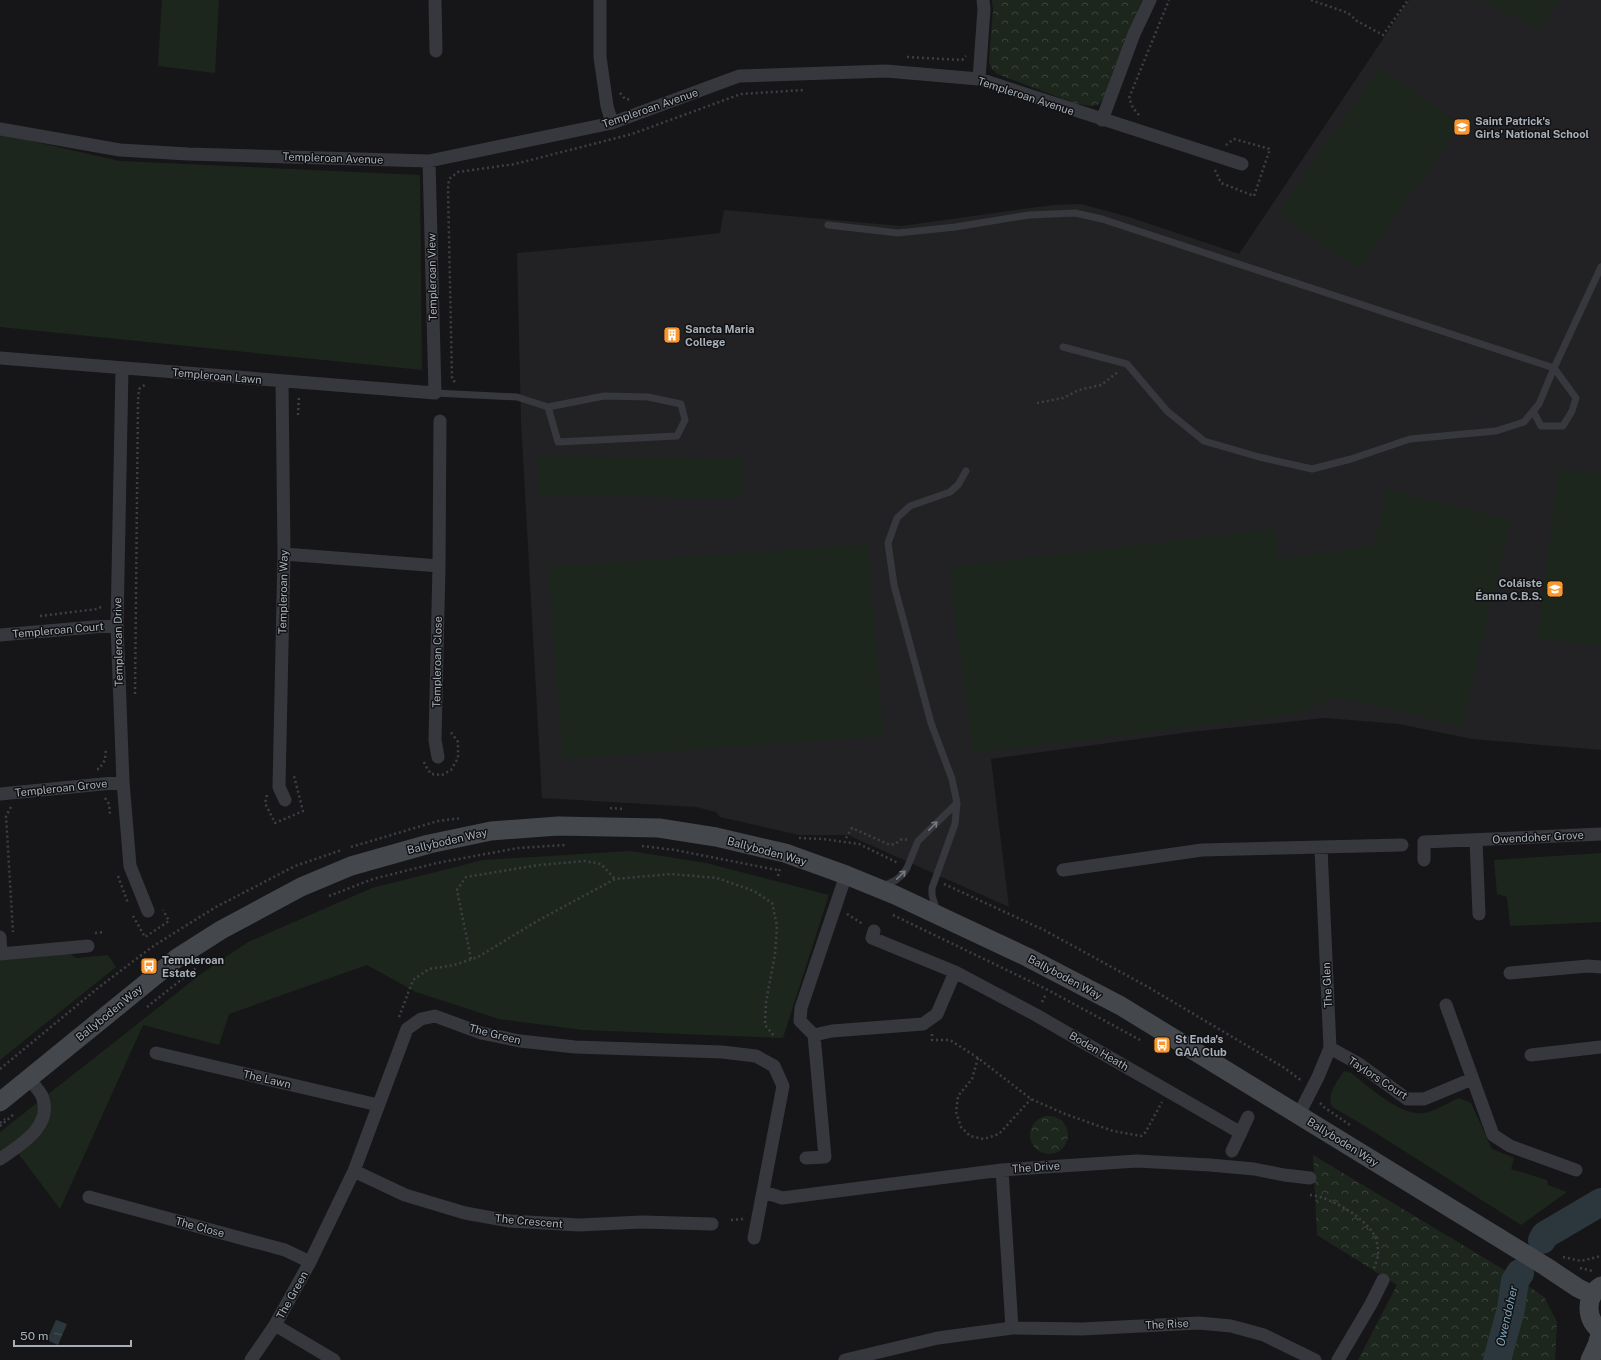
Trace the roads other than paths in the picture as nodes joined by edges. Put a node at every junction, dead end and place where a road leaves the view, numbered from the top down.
1 (435, 0) edge
2 (600, 0) edge
3 (983, 0) edge
4 (1150, 0) edge
5 (436, 51) dead end
6 (979, 79) junction
7 (1102, 120) junction
8 (612, 123) junction
9 (0, 129) edge
10 (429, 161) junction
11 (1242, 164) dead end
12 (828, 225) dead end
13 (1601, 267) edge
14 (1063, 347) dead end
15 (0, 358) edge
16 (122, 368) junction
17 (1554, 368) junction
18 (282, 381) junction
19 (435, 393) junction
20 (548, 407) junction
21 (1533, 411) junction
22 (440, 421) dead end
23 (966, 471) dead end
24 (284, 554) junction
25 (439, 566) junction
26 (117, 624) junction
27 (0, 635) edge
28 (438, 757) dead end
29 (122, 782) junction
30 (0, 794) edge
31 (285, 800) dead end
32 (957, 803) junction
33 (1601, 834) edge
34 (1476, 840) junction
35 (1402, 845) dead end
36 (1321, 848) junction
37 (1424, 860) dead end
38 (1063, 870) dead end
39 (846, 875) junction
40 (878, 888) junction
41 (148, 912) dead end
42 (938, 914) junction
43 (1479, 914) dead end
44 (874, 931) road end
45 (0, 937) edge
46 (89, 940) road end
47 (1, 954) edge
48 (1601, 967) edge
49 (955, 972) junction
50 (1510, 973) dead end
51 (1446, 1005) dead end
52 (814, 1035) junction
53 (1601, 1047) edge
54 (1330, 1048) junction
55 (156, 1053) dead end
56 (1531, 1055) dead end
57 (29, 1078) junction
58 (1472, 1079) junction
59 (0, 1102) edge
60 (378, 1105) junction
61 (1298, 1114) junction
62 (1248, 1117) dead end
63 (1241, 1133) junction
64 (1232, 1151) dead end
65 (806, 1158) dead end
66 (0, 1159) edge
67 (1002, 1170) junction
68 (1576, 1170) dead end
69 (354, 1171) junction
70 (1310, 1178) dead end
71 (764, 1192) junction
72 (89, 1197) dead end
73 (712, 1224) dead end
74 (754, 1238) dead end
75 (310, 1262) junction
76 (1383, 1280) dead end
77 (1597, 1284) edge
78 (275, 1325) junction
79 (1012, 1328) junction
80 (1601, 1331) edge
81 (251, 1360) edge
82 (334, 1360) edge
83 (845, 1360) edge
84 (1315, 1360) edge
85 (1338, 1360) edge
86 (1590, 1360) edge

1 - 5 street
2 - 8 street
3 - 6 street
4 - 7 street
6 - 7 street, Templeroan Avenue
6 - 8 street, Templeroan Avenue
7 - 11 street, Templeroan Avenue
8 - 10 street, Templeroan Avenue
9 - 10 street, Templeroan Avenue
10 - 19 street, Templeroan View
12 - 17 lane
13 - 17 lane
14 - 21 lane
15 - 16 street, Templeroan Lawn
16 - 18 street, Templeroan Lawn
16 - 26 street, Templeroan Drive
17 - 21 lane
17 - 21 lane
18 - 19 street, Templeroan Lawn
18 - 24 street, Templeroan Way
19 - 20 lane
20 - 20 lane
22 - 25 street, Templeroan Close
23 - 32 lane
24 - 25 street
24 - 31 street, Templeroan Way
25 - 28 street, Templeroan Close
26 - 27 street, Templeroan Court
26 - 29 street, Templeroan Drive
29 - 30 street, Templeroan Grove
29 - 41 street, Templeroan Drive
40 -> 32 lane
32 - 42 lane
33 - 34 street, Owendoher Grove
34 - 37 street, Owendoher Grove
34 - 43 street
35 - 36 street
36 - 38 street
36 - 54 street, The Glen
39 - 40 main road, Ballyboden Way
39 - 52 street
39 - 57 main road, Ballyboden Way
40 - 42 main road, Ballyboden Way
42 - 61 main road, Ballyboden Way
44 - 49 street, Boden Heath
45 - 47 street
46 - 47 street
48 - 50 street
49 - 52 street
49 - 63 street, Boden Heath
51 - 58 street
52 - 65 street
53 - 56 street
54 - 58 street, Taylors Court
54 - 61 street, The Glen
55 - 60 street, The Lawn
57 - 59 main road, Ballyboden Way
57 - 66 street
58 - 68 street
60 - 69 street, The Green
60 - 71 street, The Green
61 - 77 main road, Ballyboden Way
62 - 63 street
63 - 64 street
67 - 70 street, The Drive
67 - 71 street, The Drive
67 - 79 street
69 - 73 street, The Crescent
69 - 75 street, The Green
71 - 74 street, The Green
72 - 75 street, The Close
75 - 78 street, The Green
76 - 85 street
77 - 80 main road
78 - 81 street, The Green
78 - 82 street
79 - 83 street, The Rise
79 - 84 street, The Rise
80 - 86 main road

